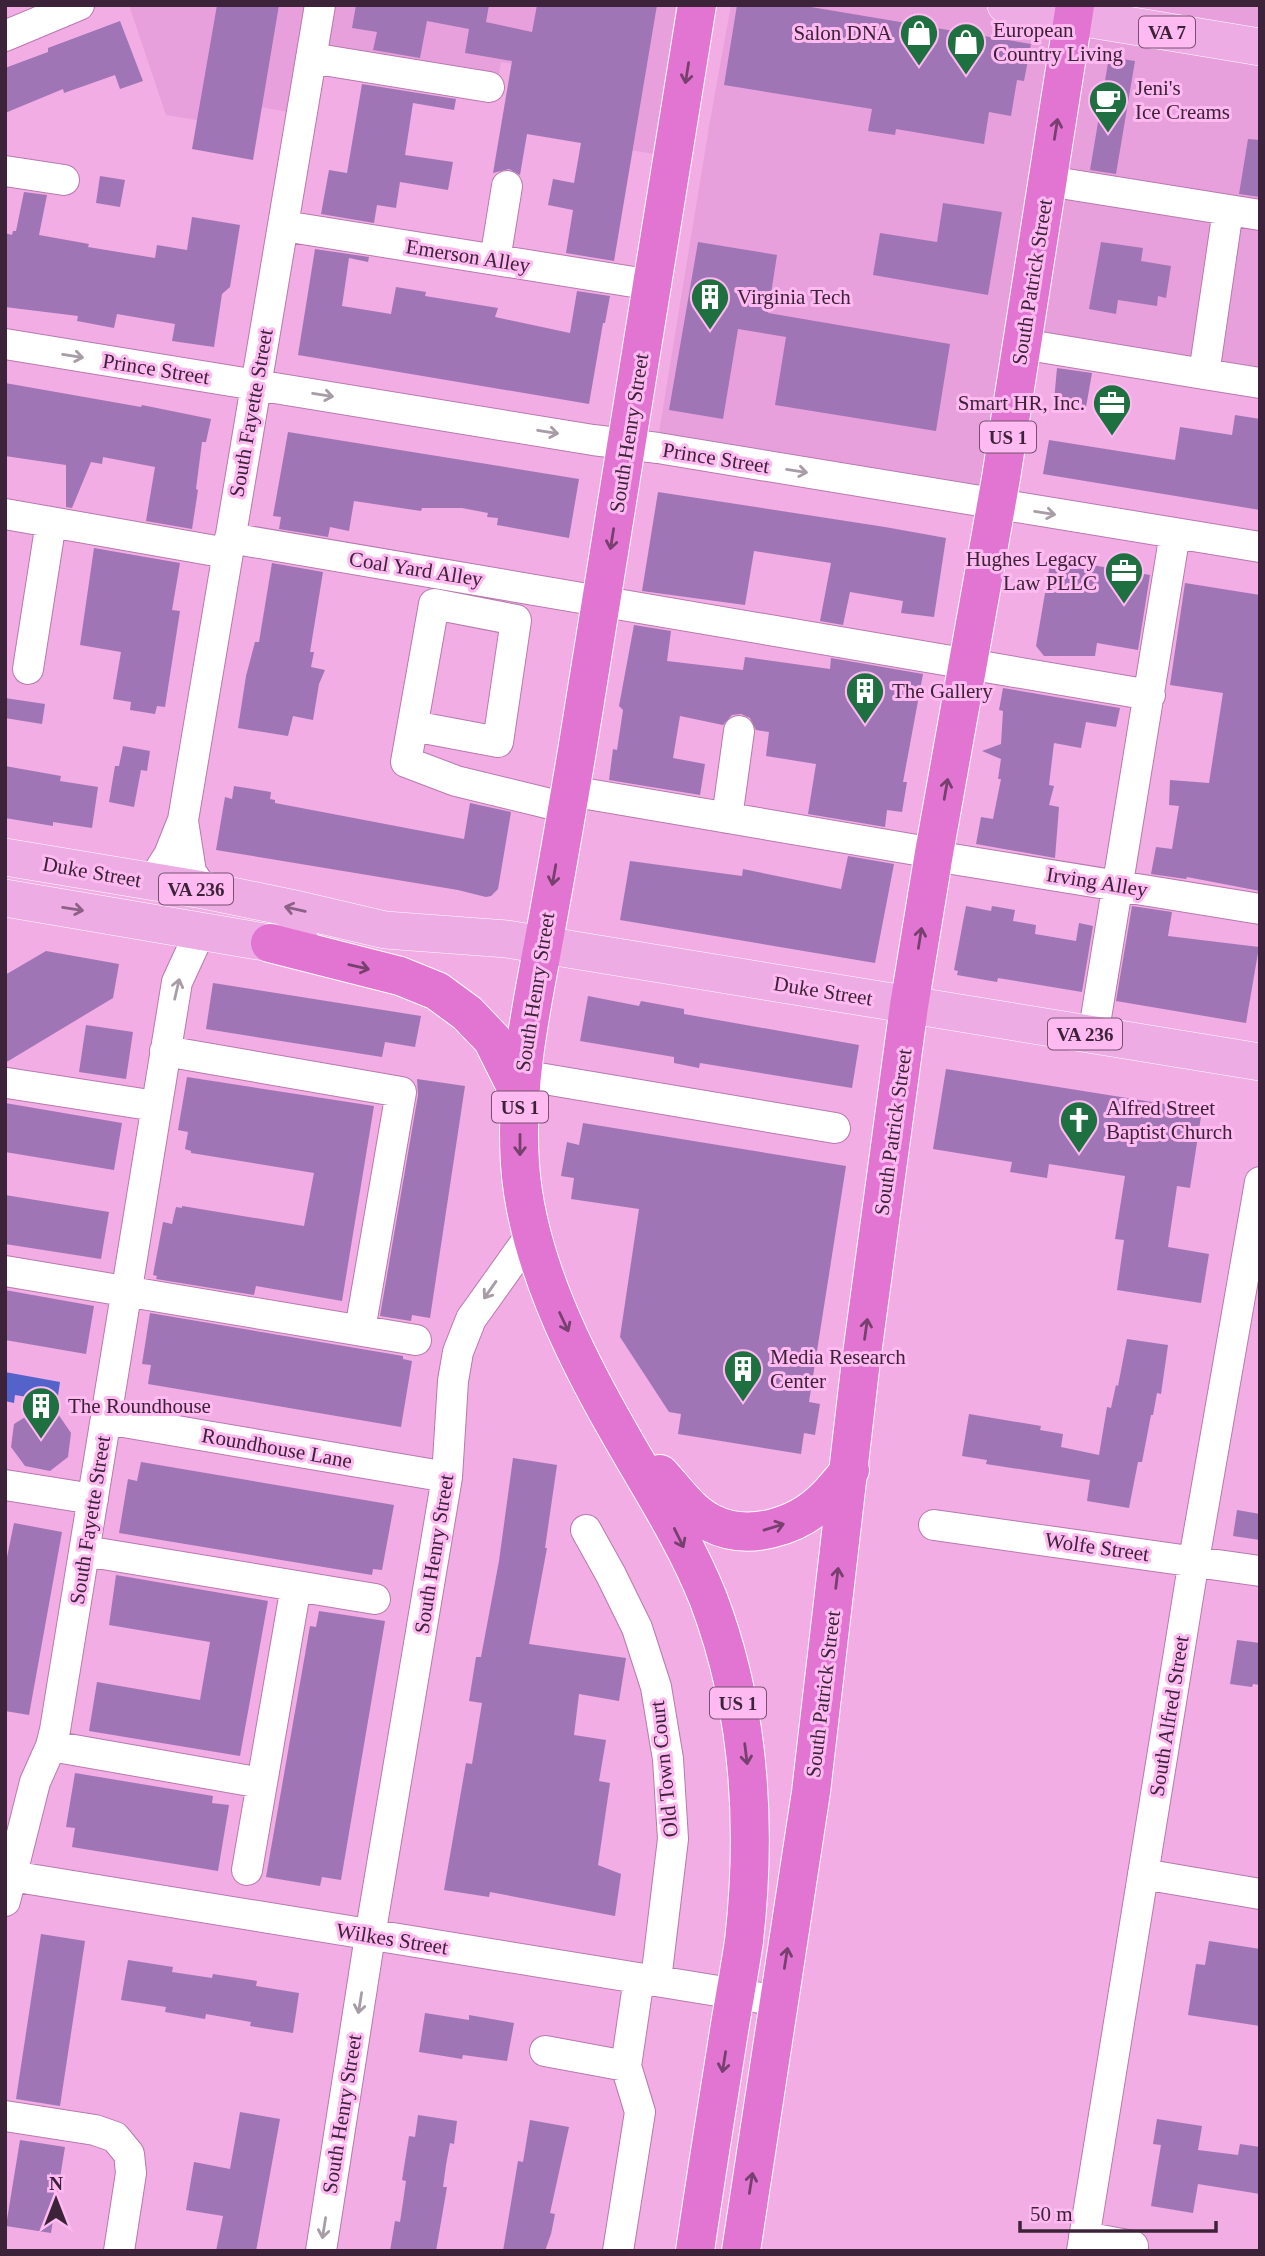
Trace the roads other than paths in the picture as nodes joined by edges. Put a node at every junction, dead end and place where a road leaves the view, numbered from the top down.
1 (79, 5) edge
2 (320, 5) edge
3 (697, 5) edge
4 (1006, 5) edge
5 (1074, 11) edge
6 (5, 36) edge
7 (1260, 47) edge
8 (311, 58) junction
9 (489, 87) dead end
10 (5, 170) edge
11 (64, 180) dead end
12 (1048, 181) junction
13 (507, 186) dead end
14 (1228, 210) junction
15 (1260, 215) edge
16 (284, 226) junction
17 (495, 260) junction
18 (652, 285) junction
19 (5, 344) edge
20 (1022, 344) junction
21 (1204, 374) junction
22 (1260, 383) edge
23 (256, 385) junction
24 (627, 444) junction
25 (996, 504) junction
26 (5, 514) edge
27 (51, 522) junction
28 (1175, 533) junction
29 (229, 546) junction
30 (1260, 547) edge
31 (602, 600) junction
32 (969, 663) junction
33 (28, 669) dead end
34 (1150, 695) junction
35 (413, 726) junction
36 (739, 731) dead end
37 (568, 800) junction
38 (727, 818) junction
39 (183, 820) junction
40 (934, 854) junction
41 (5, 857) edge
42 (152, 882) junction
43 (1118, 886) junction
44 (203, 890) junction
45 (5, 898) edge
46 (1260, 909) edge
47 (201, 930) junction
48 (385, 930) junction
49 (270, 943) junction
50 (543, 945) junction
51 (909, 1006) junction
52 (1093, 1036) junction
53 (165, 1051) junction
54 (1260, 1062) edge
55 (7, 1083) dead end
56 (520, 1084) junction
57 (156, 1105) junction
58 (835, 1128) dead end
59 (1260, 1182) edge
60 (1256, 1222) edge
61 (531, 1235) junction
62 (5, 1271) edge
63 (127, 1291) junction
64 (359, 1330) junction
65 (416, 1340) dead end
66 (107, 1419) junction
67 (621, 1436) junction
68 (850, 1470) junction
69 (447, 1477) junction
70 (5, 1485) edge
71 (93, 1499) junction
72 (934, 1525) dead end
73 (586, 1530) dead end
74 (85, 1551) junction
75 (1194, 1560) junction
76 (1260, 1571) edge
77 (296, 1586) junction
78 (375, 1599) dead end
79 (51, 1746) junction
80 (262, 1783) junction
81 (247, 1870) dead end
82 (1143, 1874) junction
83 (7, 1884) edge
84 (1260, 1894) edge
85 (370, 1936) junction
86 (648, 1979) junction
87 (735, 1994) junction
88 (779, 2001) junction
89 (545, 2051) dead end
90 (626, 2066) junction
91 (5, 2116) edge
92 (1083, 2244) edge
93 (1133, 2246) dead end
94 (120, 2251) edge
95 (321, 2251) edge
96 (618, 2251) edge
97 (695, 2251) edge
98 (741, 2251) edge

1 - 6 street
2 - 8 street, South Fayette Street
3 -> 18 highway, South Henry Street / US 1
4 - 5 main road, VA 7
5 - 7 main road, VA 7
12 -> 5 highway, South Patrick Street / US 1
8 - 9 street
8 - 16 street, South Fayette Street
10 - 11 street
12 - 14 street
12 - 20 highway, South Patrick Street / US 1
13 - 17 street
14 - 15 street
14 - 21 street
16 - 17 street, Emerson Alley
16 - 23 street, South Fayette Street
17 - 18 street, Emerson Alley
18 - 24 highway, South Henry Street / US 1
19 -> 23 street, Prince Street
20 - 21 street
20 - 25 highway, South Patrick Street / US 1
21 - 22 street
23 -> 24 street, Prince Street
23 - 29 street, South Fayette Street
24 -> 25 street, Prince Street
24 -> 31 highway, South Henry Street / US 1
25 -> 28 street, Prince Street
25 - 32 highway, South Patrick Street / US 1
26 - 27 street, Coal Yard Alley
27 - 29 street, Coal Yard Alley
27 - 33 street
28 - 30 street, Prince Street
28 - 34 street
29 - 31 street, Coal Yard Alley
29 - 39 street, South Fayette Street
31 - 32 street, Coal Yard Alley
31 - 37 highway, South Henry Street / US 1
32 - 34 street, Coal Yard Alley
40 -> 32 highway, South Patrick Street / US 1
34 - 43 street
35 - 35 street
35 - 37 street, Irving Alley
36 - 38 street
37 - 38 street, Irving Alley
37 -> 50 highway, South Henry Street / US 1
38 - 40 street, Irving Alley
39 - 42 street
39 - 44 street
40 - 43 street, Irving Alley
51 -> 40 highway, South Patrick Street / US 1
41 - 42 main road, Duke Street / VA 236
42 - 44 main road, Duke Street / VA 236
43 - 46 street, Irving Alley
43 - 52 street
48 -> 44 main road, Duke Street / VA 236
45 -> 47 main road, Duke Street / VA 236
47 - 49 main road, Duke Street / VA 236
53 -> 47 street, South Fayette Street
48 - 49 main road, Duke Street / VA 236
48 - 50 main road, Duke Street / VA 236
49 -> 56 highway
50 - 51 main road, Duke Street / VA 236
50 - 56 highway, South Henry Street / US 1
51 - 52 main road, Duke Street / VA 236
68 -> 51 highway, South Patrick Street / US 1
52 - 54 main road, Duke Street / VA 236
53 - 57 street, South Fayette Street
53 - 64 street
55 - 57 street
56 - 58 street
56 -> 61 highway, South Henry Street / US 1
57 - 63 street, South Fayette Street
59 - 60 street, South Alfred Street
60 - 75 street, South Alfred Street
61 -> 67 highway, US 1
61 -> 69 street, South Henry Street
62 - 63 street
63 - 64 street
63 - 66 street, South Fayette Street
64 - 65 street
66 - 69 street, Roundhouse Lane
66 - 71 street, South Fayette Street
67 -> 68 highway
67 -> 87 highway, US 1
88 -> 68 highway, South Patrick Street / US 1
69 - 85 street, South Henry Street
70 - 71 street
71 - 74 street, South Fayette Street
72 - 75 street, Wolfe Street
73 - 86 street, Old Town Court
74 - 77 street
74 - 79 street, South Fayette Street
75 - 76 street, Wolfe Street
75 - 82 street, South Alfred Street
77 - 78 street
77 - 80 street
79 - 80 street
79 - 83 street, South Fayette Street
80 - 81 street
82 - 84 street
82 - 92 street, South Alfred Street
83 - 85 street, Wilkes Street
85 - 86 street, Wilkes Street
85 -> 95 street, South Henry Street
86 - 87 street, Wilkes Street
86 - 90 street, Old Town Court
87 - 88 street, Wilkes Street
87 -> 97 highway, US 1
98 -> 88 highway, South Patrick Street / US 1
89 - 90 street
90 - 96 street
91 - 94 street
92 - 93 street

